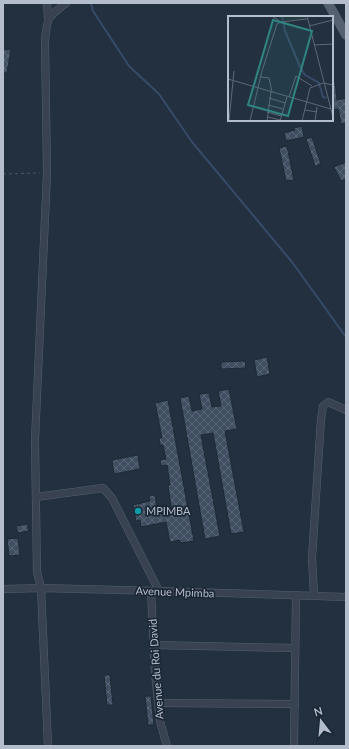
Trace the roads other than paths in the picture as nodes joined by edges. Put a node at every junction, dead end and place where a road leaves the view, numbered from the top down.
1 (47, 3) edge
2 (66, 3) edge
3 (328, 3) edge
4 (48, 19) junction
5 (346, 35) edge
6 (346, 410) edge
7 (36, 497) junction
8 (42, 588) junction
9 (3, 589) edge
10 (151, 591) junction
11 (159, 591) junction
12 (296, 595) junction
13 (314, 595) junction
14 (346, 597) edge
15 (154, 645) junction
16 (295, 648) junction
17 (158, 703) junction
18 (294, 704) junction
19 (48, 746) edge
20 (166, 746) edge
21 (294, 746) edge

1 - 4 street
2 - 4 street
3 - 5 main road
4 - 7 street
6 - 13 street
7 - 8 street
7 - 11 street
8 - 9 street, Avenue Mpimba
8 - 10 street, Avenue Mpimba
8 - 19 street
10 - 11 street, Avenue Mpimba
10 - 15 street, Avenue du Roi David
11 - 12 street, Avenue Mpimba
12 - 13 street, Avenue Mpimba
12 - 16 street
13 - 14 street, Avenue Mpimba
15 - 16 street
15 - 17 street, Avenue du Roi David
16 - 18 street
17 - 18 street
17 - 20 street, Avenue du Roi David
18 - 21 street

